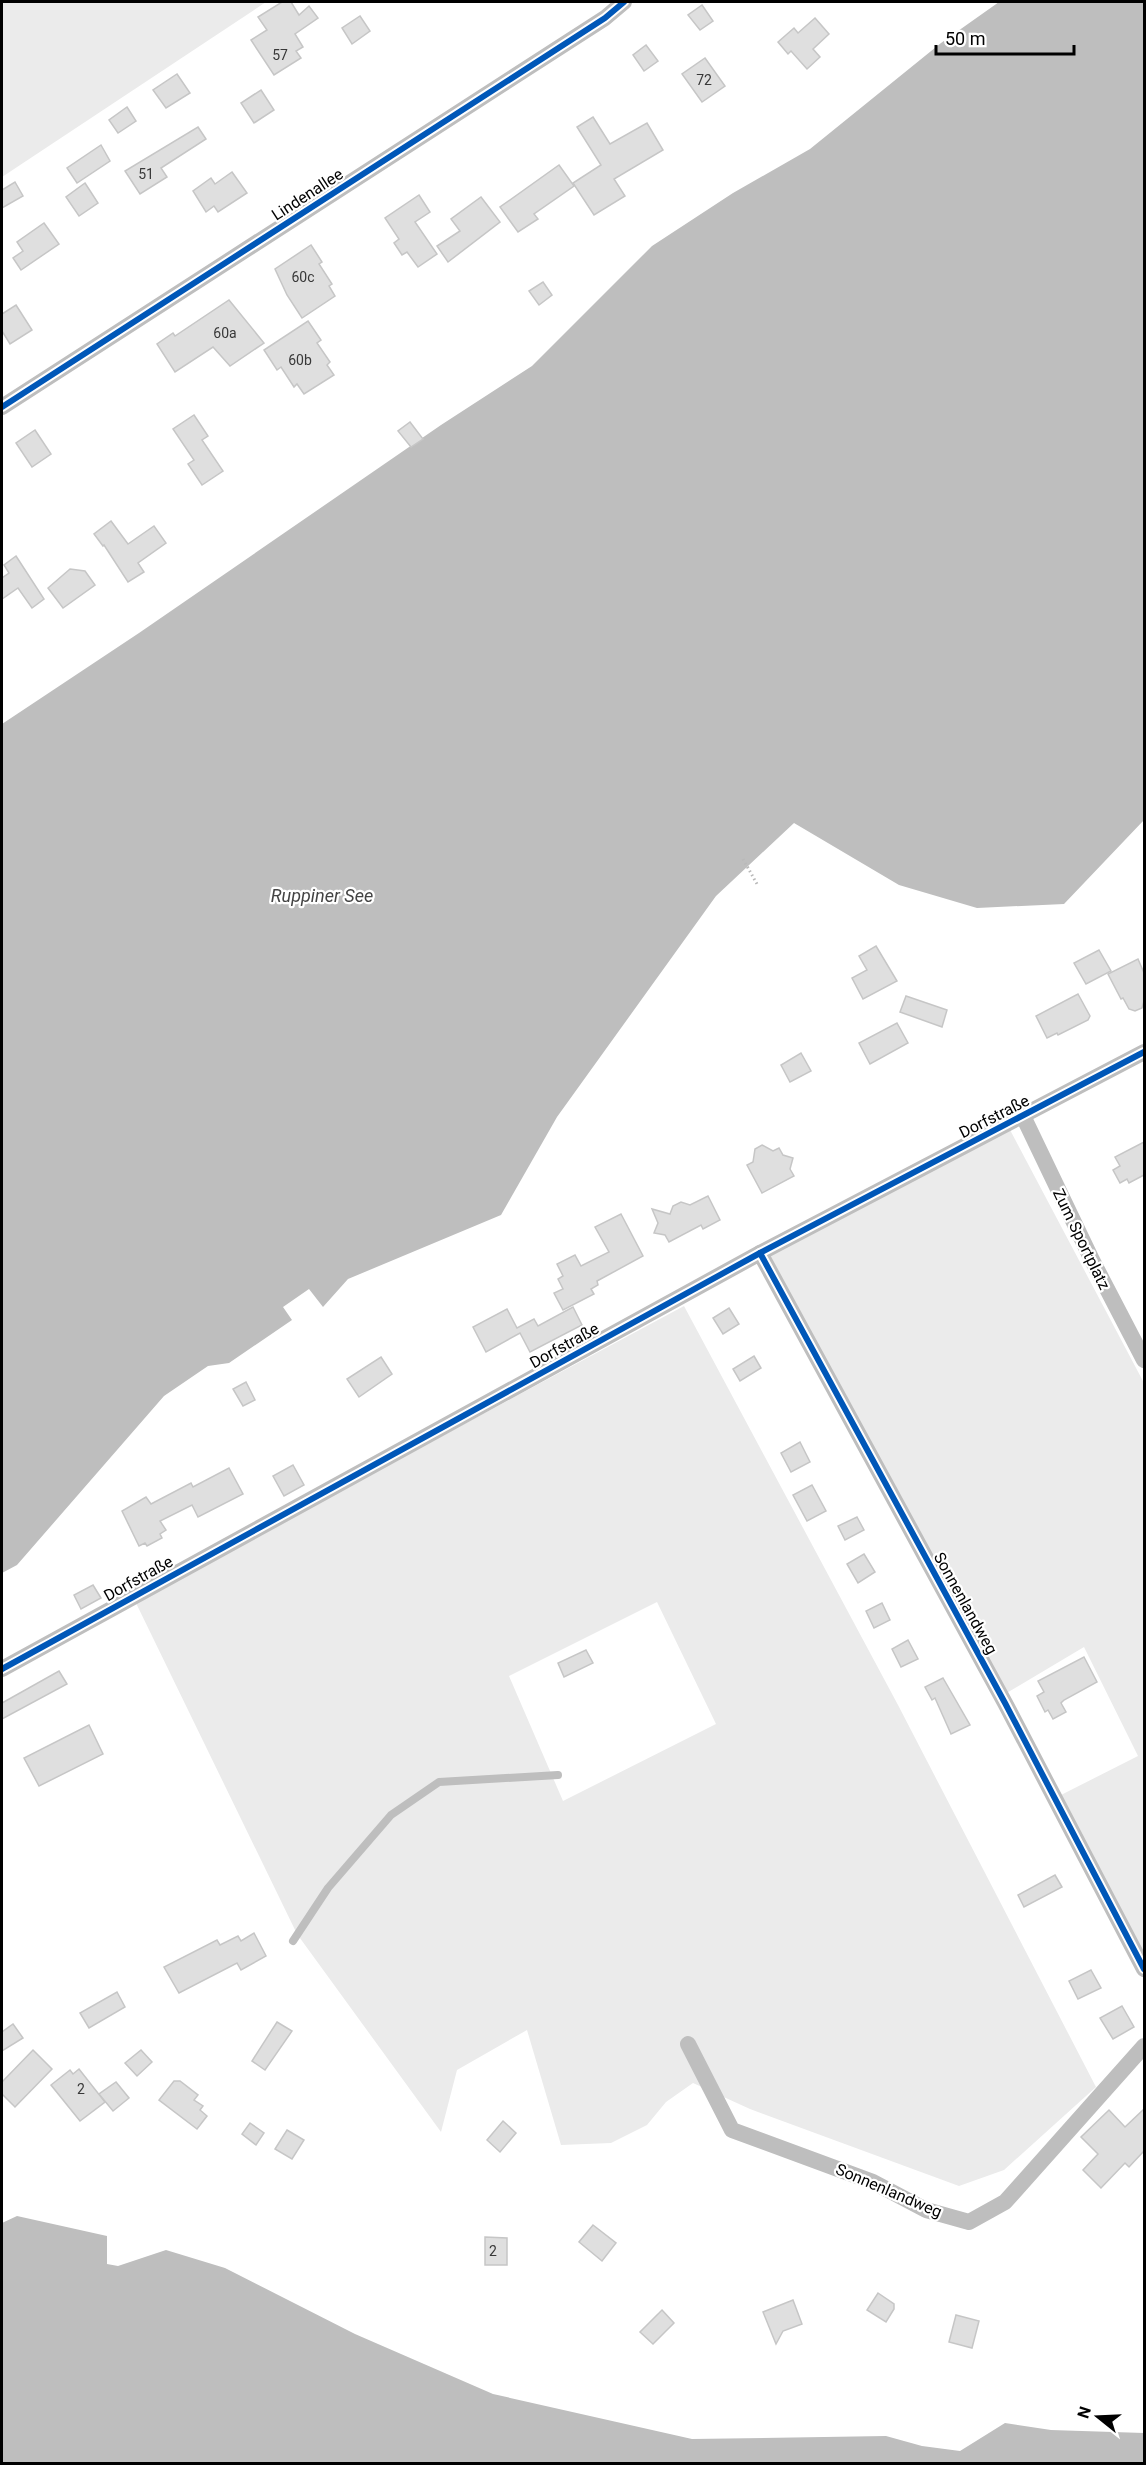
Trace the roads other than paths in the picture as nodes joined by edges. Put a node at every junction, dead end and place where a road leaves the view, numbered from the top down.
1 (624, 2) edge
2 (2, 407) edge
3 (1144, 1052) edge
4 (1023, 1116) junction
5 (760, 1253) junction
6 (1144, 1360) edge
7 (2, 1669) edge
8 (558, 1775) dead end
9 (294, 1941) dead end
10 (1144, 1969) edge
11 (688, 2044) dead end
12 (1144, 2046) edge

1 - 2 street, Lindenallee
3 - 4 street, Dorfstraße
4 - 5 street, Dorfstraße
4 - 6 street, Zum Sportplatz
5 - 7 street, Dorfstraße
5 - 10 street, Sonnenlandweg
8 - 9 lane
11 - 12 street, Sonnenlandweg

